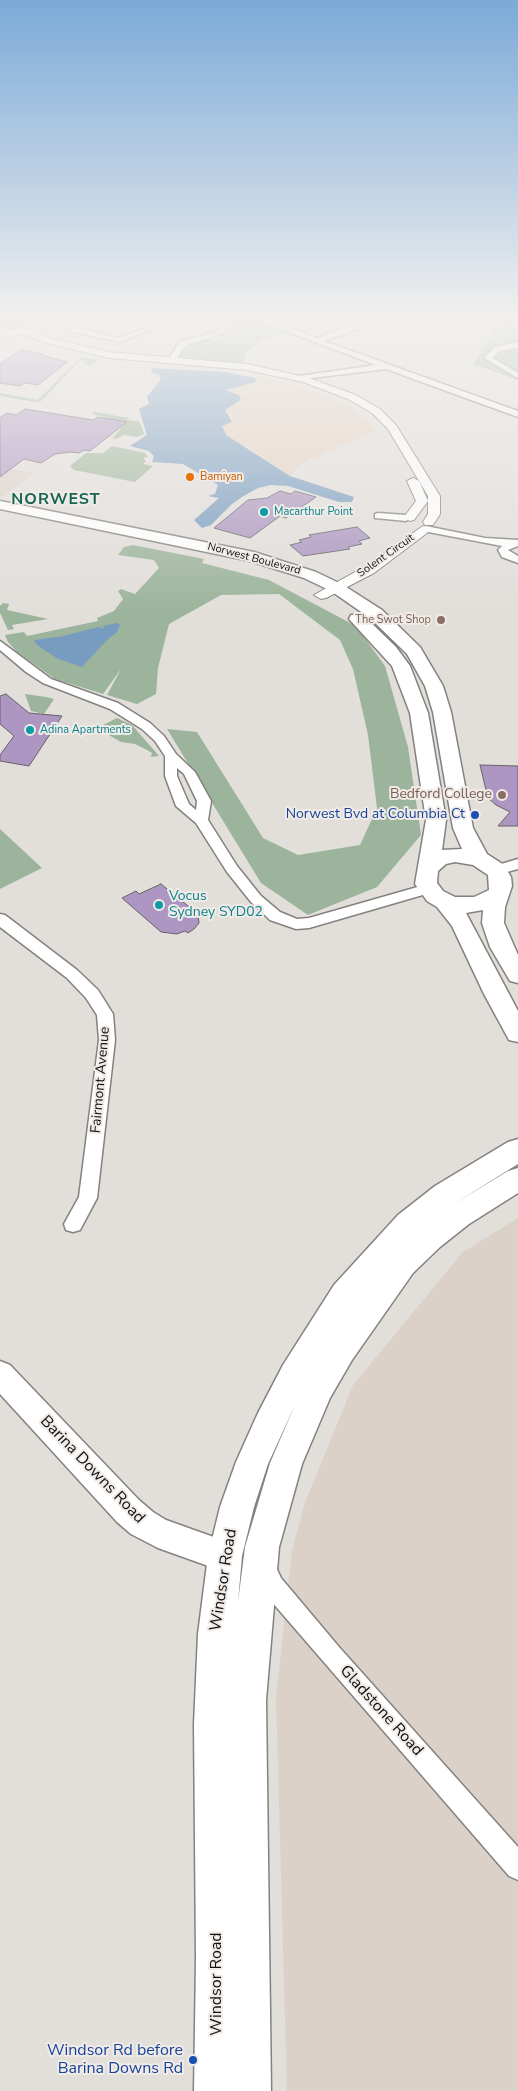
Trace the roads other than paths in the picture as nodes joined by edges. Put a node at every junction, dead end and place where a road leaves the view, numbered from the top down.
1 (372, 418) edge
2 (384, 418) edge
3 (0, 505) edge
4 (0, 516) edge
5 (405, 522) junction
6 (427, 526) junction
7 (485, 541) junction
8 (515, 544) edge
9 (504, 552) junction
10 (518, 560) edge
11 (325, 589) junction
12 (0, 644) edge
13 (171, 756) junction
14 (201, 820) junction
15 (430, 864) junction
16 (488, 864) junction
17 (518, 864) edge
18 (498, 894) junction
19 (437, 895) junction
20 (0, 919) edge
21 (518, 975) edge
22 (518, 1033) edge
23 (518, 1138) edge
24 (518, 1150) edge
25 (473, 1177) junction
26 (518, 1179) edge
27 (73, 1224) dead end
28 (0, 1374) edge
29 (286, 1463) junction
30 (262, 1546) junction
31 (225, 1556) junction
32 (518, 1867) edge
33 (216, 2091) edge
34 (249, 2091) edge

1 - 5 street, Solent Circuit
2 - 6 street, Solent Circuit
3 - 11 main road, Norwest Boulevard
4 - 11 main road, Norwest Boulevard
5 - 6 street
5 - 11 street, Solent Circuit
6 - 7 street
6 - 11 street, Solent Circuit
7 - 8 street
7 - 9 street
8 - 9 street
9 - 10 street
11 - 15 main road, Norwest Boulevard
11 - 16 main road, Norwest Boulevard
12 - 13 street
13 - 14 street
13 - 14 street
14 - 19 street
15 - 16 main road
15 - 19 main road
16 - 17 street
16 - 18 main road
18 - 19 main road
18 - 21 main road
19 - 22 main road
20 - 27 street, Fairmont Avenue
23 - 25 main road
24 - 25 main road, Windsor Road
25 - 31 main road, Windsor Road
26 - 29 main road
28 - 31 main road, Barina Downs Road
29 - 30 main road
29 - 31 main road
30 - 32 street, Gladstone Road
30 - 34 main road
31 - 33 main road, Windsor Road

